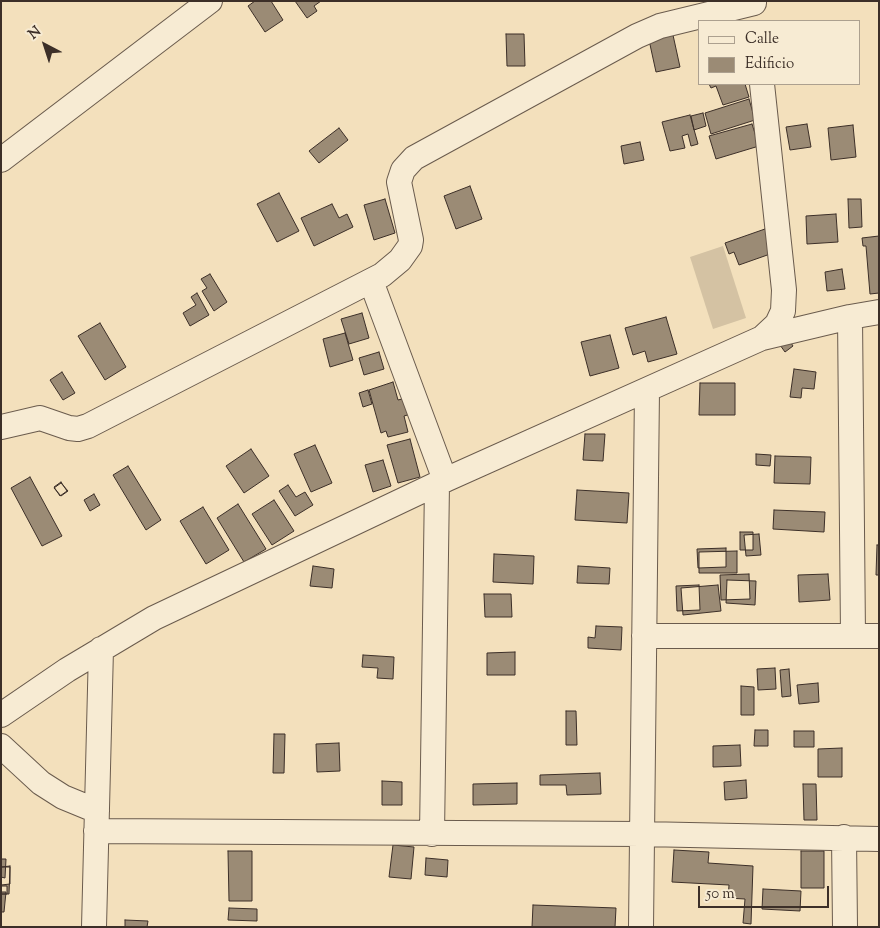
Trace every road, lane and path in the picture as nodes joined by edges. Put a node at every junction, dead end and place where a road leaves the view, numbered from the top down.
1 (210, 1) edge
2 (754, 8) edge
3 (762, 85) edge
4 (1, 160) edge
5 (371, 281) junction
6 (879, 312) edge
7 (850, 317) junction
8 (762, 338) junction
9 (647, 390) junction
10 (1, 427) edge
11 (441, 482) junction
12 (644, 636) junction
13 (854, 636) junction
14 (879, 636) edge
15 (101, 649) junction
16 (1, 715) edge
17 (1, 746) edge
18 (97, 821) junction
19 (432, 834) junction
20 (642, 834) junction
21 (844, 837) junction
22 (879, 839) edge
23 (94, 927) edge
24 (641, 927) edge
25 (845, 927) edge

1 - 4 street
2 - 5 street
3 - 8 street
5 - 10 street
5 - 11 street
6 - 7 street
7 - 8 street
7 - 13 street
8 - 9 street
9 - 11 street
9 - 12 street
11 - 15 street
11 - 19 street
12 - 13 street
12 - 20 street
13 - 14 street
15 - 16 street
15 - 18 street
17 - 18 street
18 - 19 street
18 - 23 street
19 - 20 street
20 - 21 street
20 - 24 street
21 - 22 street
21 - 25 street

